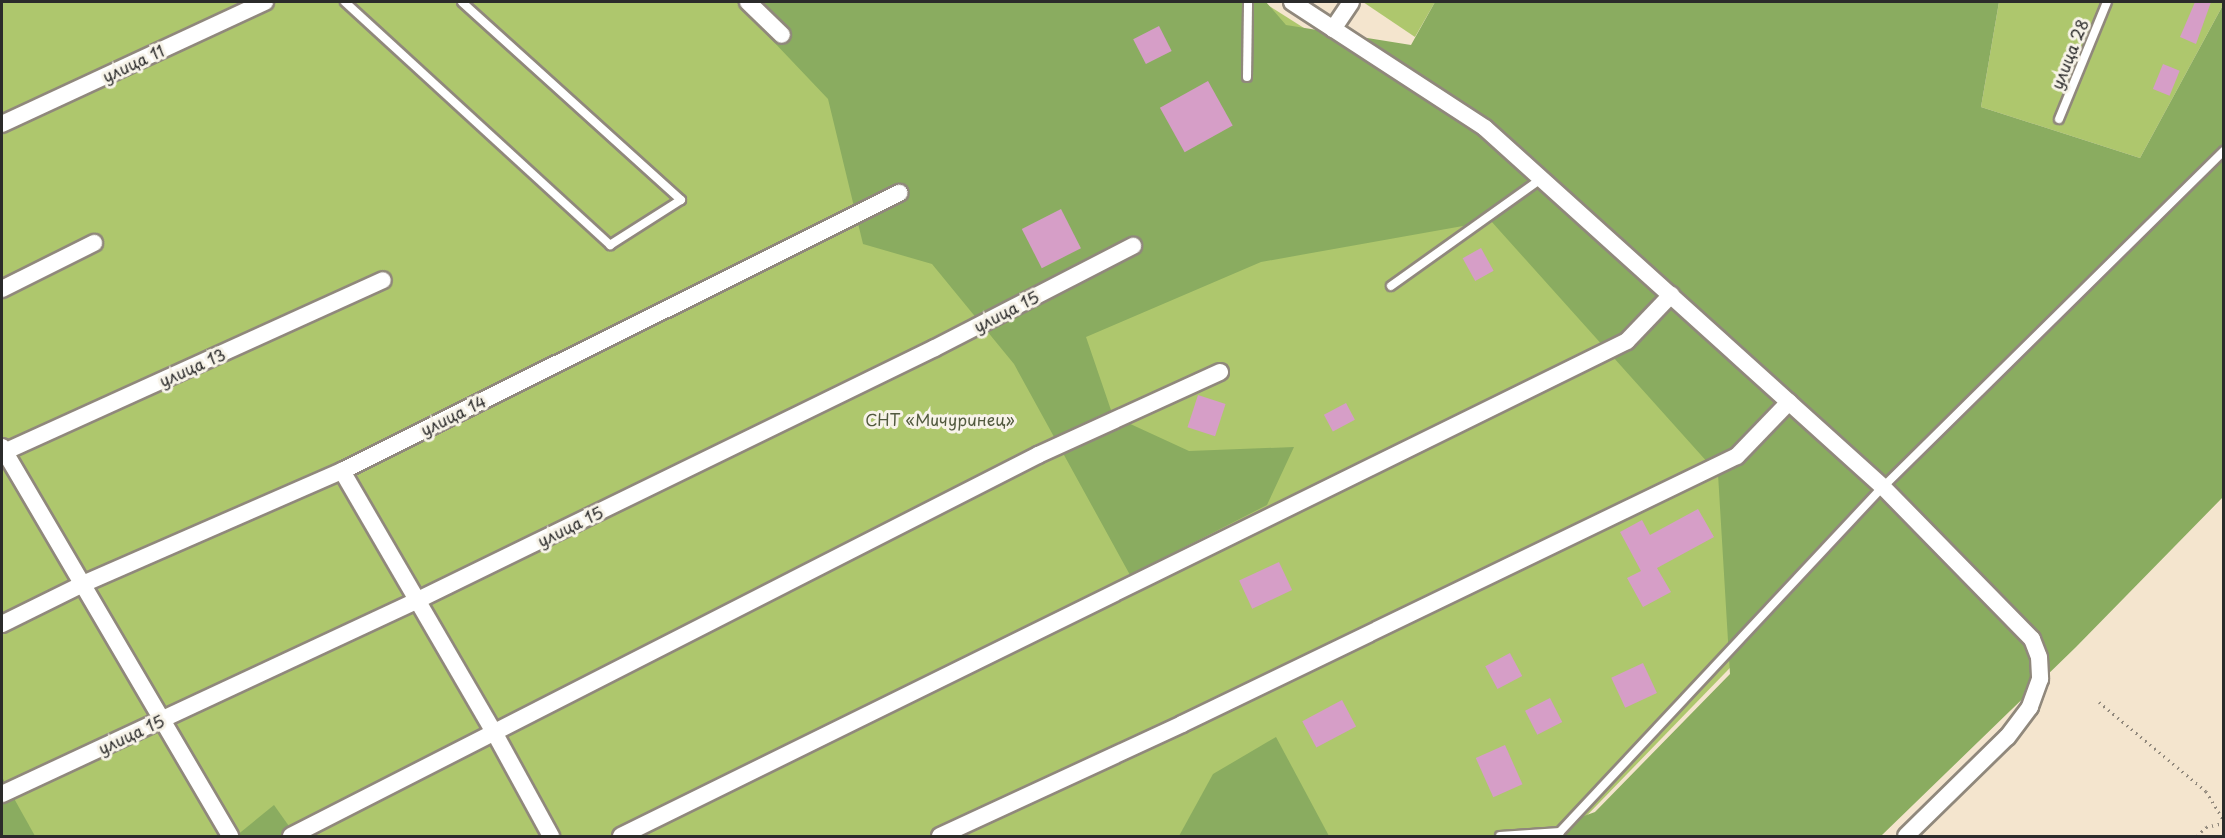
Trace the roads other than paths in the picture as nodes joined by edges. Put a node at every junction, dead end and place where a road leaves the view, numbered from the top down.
1 (265, 2) edge
2 (345, 2) edge
3 (462, 2) edge
4 (748, 2) edge
5 (1248, 2) edge
6 (1292, 2) edge
7 (1350, 2) edge
8 (2107, 2) edge
9 (1333, 29) junction
10 (782, 35) dead end
11 (1247, 77) dead end
12 (2059, 119) dead end
13 (2, 124) edge
14 (2223, 151) edge
15 (1541, 178) junction
16 (900, 193) dead end
17 (94, 243) dead end
18 (1133, 246) dead end
19 (383, 280) dead end
20 (1391, 286) dead end
21 (2, 289) edge
22 (1671, 295) junction
23 (1220, 372) dead end
24 (1789, 402) junction
25 (2, 451) edge
26 (342, 471) junction
27 (1883, 487) junction
28 (83, 584) junction
29 (418, 600) junction
30 (2, 624) edge
31 (162, 720) junction
32 (495, 732) junction
33 (2, 794) edge
34 (1558, 834) edge
35 (230, 837) edge
36 (291, 837) edge
37 (551, 837) edge
38 (621, 837) edge
39 (940, 837) edge
40 (1500, 837) edge
41 (1906, 837) edge

1 - 13 street, улица 11
2 - 3 lane
4 - 10 street
5 - 11 lane
6 - 9 street
7 - 9 street
8 - 12 lane, улица 28
9 - 15 street
14 - 27 lane
15 - 20 lane
15 - 22 street
16 - 26 street, улица 14
17 - 21 street
18 - 29 street, улица 15
19 - 25 street, улица 13
22 - 24 street
22 - 38 street
23 - 32 street
24 - 27 street
24 - 39 street
25 - 28 street
26 - 28 street, улица 14
26 - 29 street
27 - 34 lane
27 - 41 street
28 - 30 street, улица 14
28 - 31 street
29 - 31 street, улица 15
29 - 32 street
31 - 33 street, улица 15
31 - 35 street
32 - 36 street
32 - 37 street
34 - 40 lane

